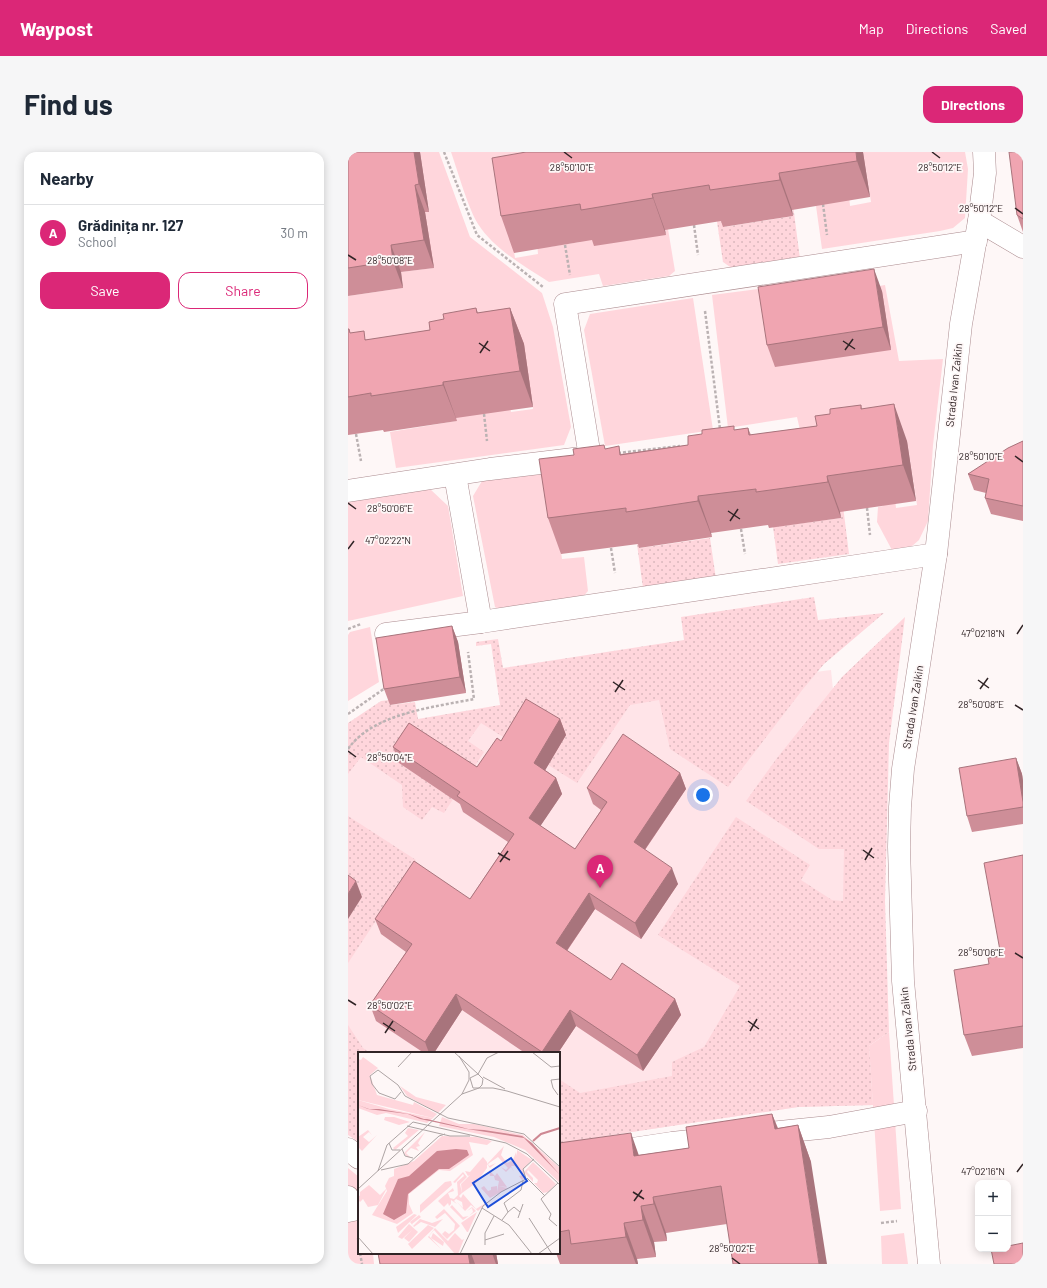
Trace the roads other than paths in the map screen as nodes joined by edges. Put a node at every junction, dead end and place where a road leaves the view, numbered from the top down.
1 (984, 152) edge
2 (977, 231) junction
3 (1023, 247) edge
4 (455, 475) junction
5 (348, 491) edge
6 (936, 554) junction
7 (472, 623) junction
8 (386, 634) dead end
9 (916, 1111) junction
10 (348, 1149) edge
11 (358, 1157) edge
12 (560, 1160) edge
13 (348, 1196) edge
14 (348, 1211) edge
15 (929, 1264) edge

1 - 2 street, Strada Ivan Zaikin
2 - 3 street
2 - 4 street
2 - 6 street, Strada Ivan Zaikin
4 - 5 street
4 - 7 street
6 - 7 street
6 - 9 street, Strada Ivan Zaikin
7 - 8 street
9 - 12 street
9 - 15 street, Strada Ivan Zaikin
10 - 11 street
13 - 14 street

